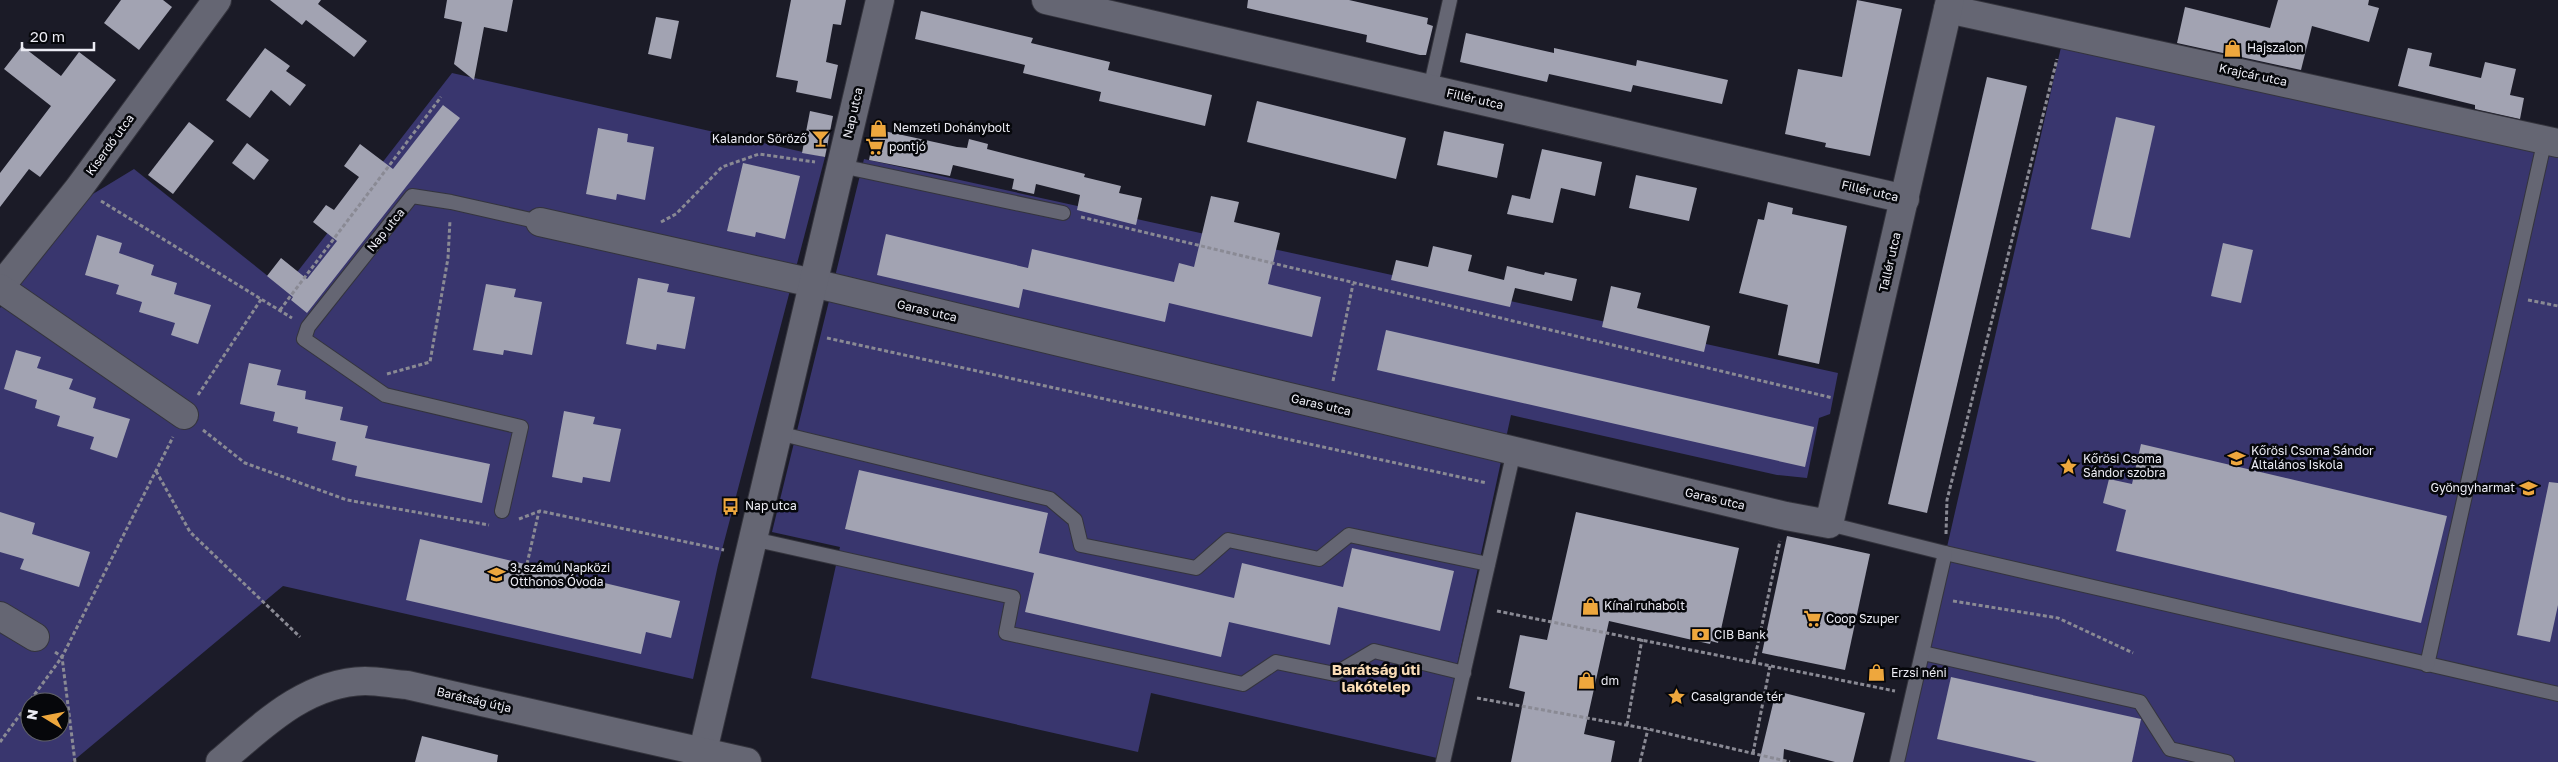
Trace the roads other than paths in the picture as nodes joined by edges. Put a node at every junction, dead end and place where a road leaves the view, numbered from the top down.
1 (217, 0) edge
2 (880, 0) edge
3 (1046, 0) edge
4 (1450, 0) edge
5 (1949, 4) edge
6 (1430, 89) junction
7 (2552, 141) edge
8 (841, 166) junction
9 (1904, 199) junction
10 (1063, 213) road end
11 (540, 222) joint
12 (2, 280) edge
13 (813, 284) junction
14 (184, 415) road end
15 (778, 433) junction
16 (1514, 451) junction
17 (502, 511) dead end
18 (1829, 524) junction
19 (751, 547) junction
20 (1945, 553) junction
21 (1488, 564) junction
22 (0, 616) edge
23 (35, 637) road end
24 (1923, 653) junction
25 (2428, 665) junction
26 (1464, 673) junction
27 (2558, 694) edge
28 (703, 751) junction
29 (220, 762) edge
30 (747, 762) edge
31 (1443, 762) edge
32 (1897, 762) edge
33 (2227, 762) edge

1 - 12 street, Kiserdő utca
2 - 8 street, Nap utca
3 - 6 street, Fillér utca
4 - 6 lane
5 - 7 street, Krajcár utca
5 - 9 street, Tallér utca
6 - 9 street, Fillér utca
7 - 25 lane
8 - 10 lane
8 - 13 street, Nap utca
9 - 18 street, Tallér utca
11 - 13 street, Nap utca
11 - 17 lane, Nap utca
12 - 14 street, Kiserdő utca
13 - 15 street, Nap utca
13 - 16 street, Garas utca
15 - 19 street, Nap utca
15 - 21 lane
16 - 18 street, Garas utca
16 - 21 lane
18 - 20 lane
19 - 26 lane
19 - 28 street, Nap utca
20 - 24 lane
20 - 25 lane
21 - 26 lane
22 - 23 street
24 - 32 lane
24 - 33 lane
25 - 27 lane
26 - 31 lane
28 - 29 street, Barátság útja
28 - 30 street, Barátság útja

